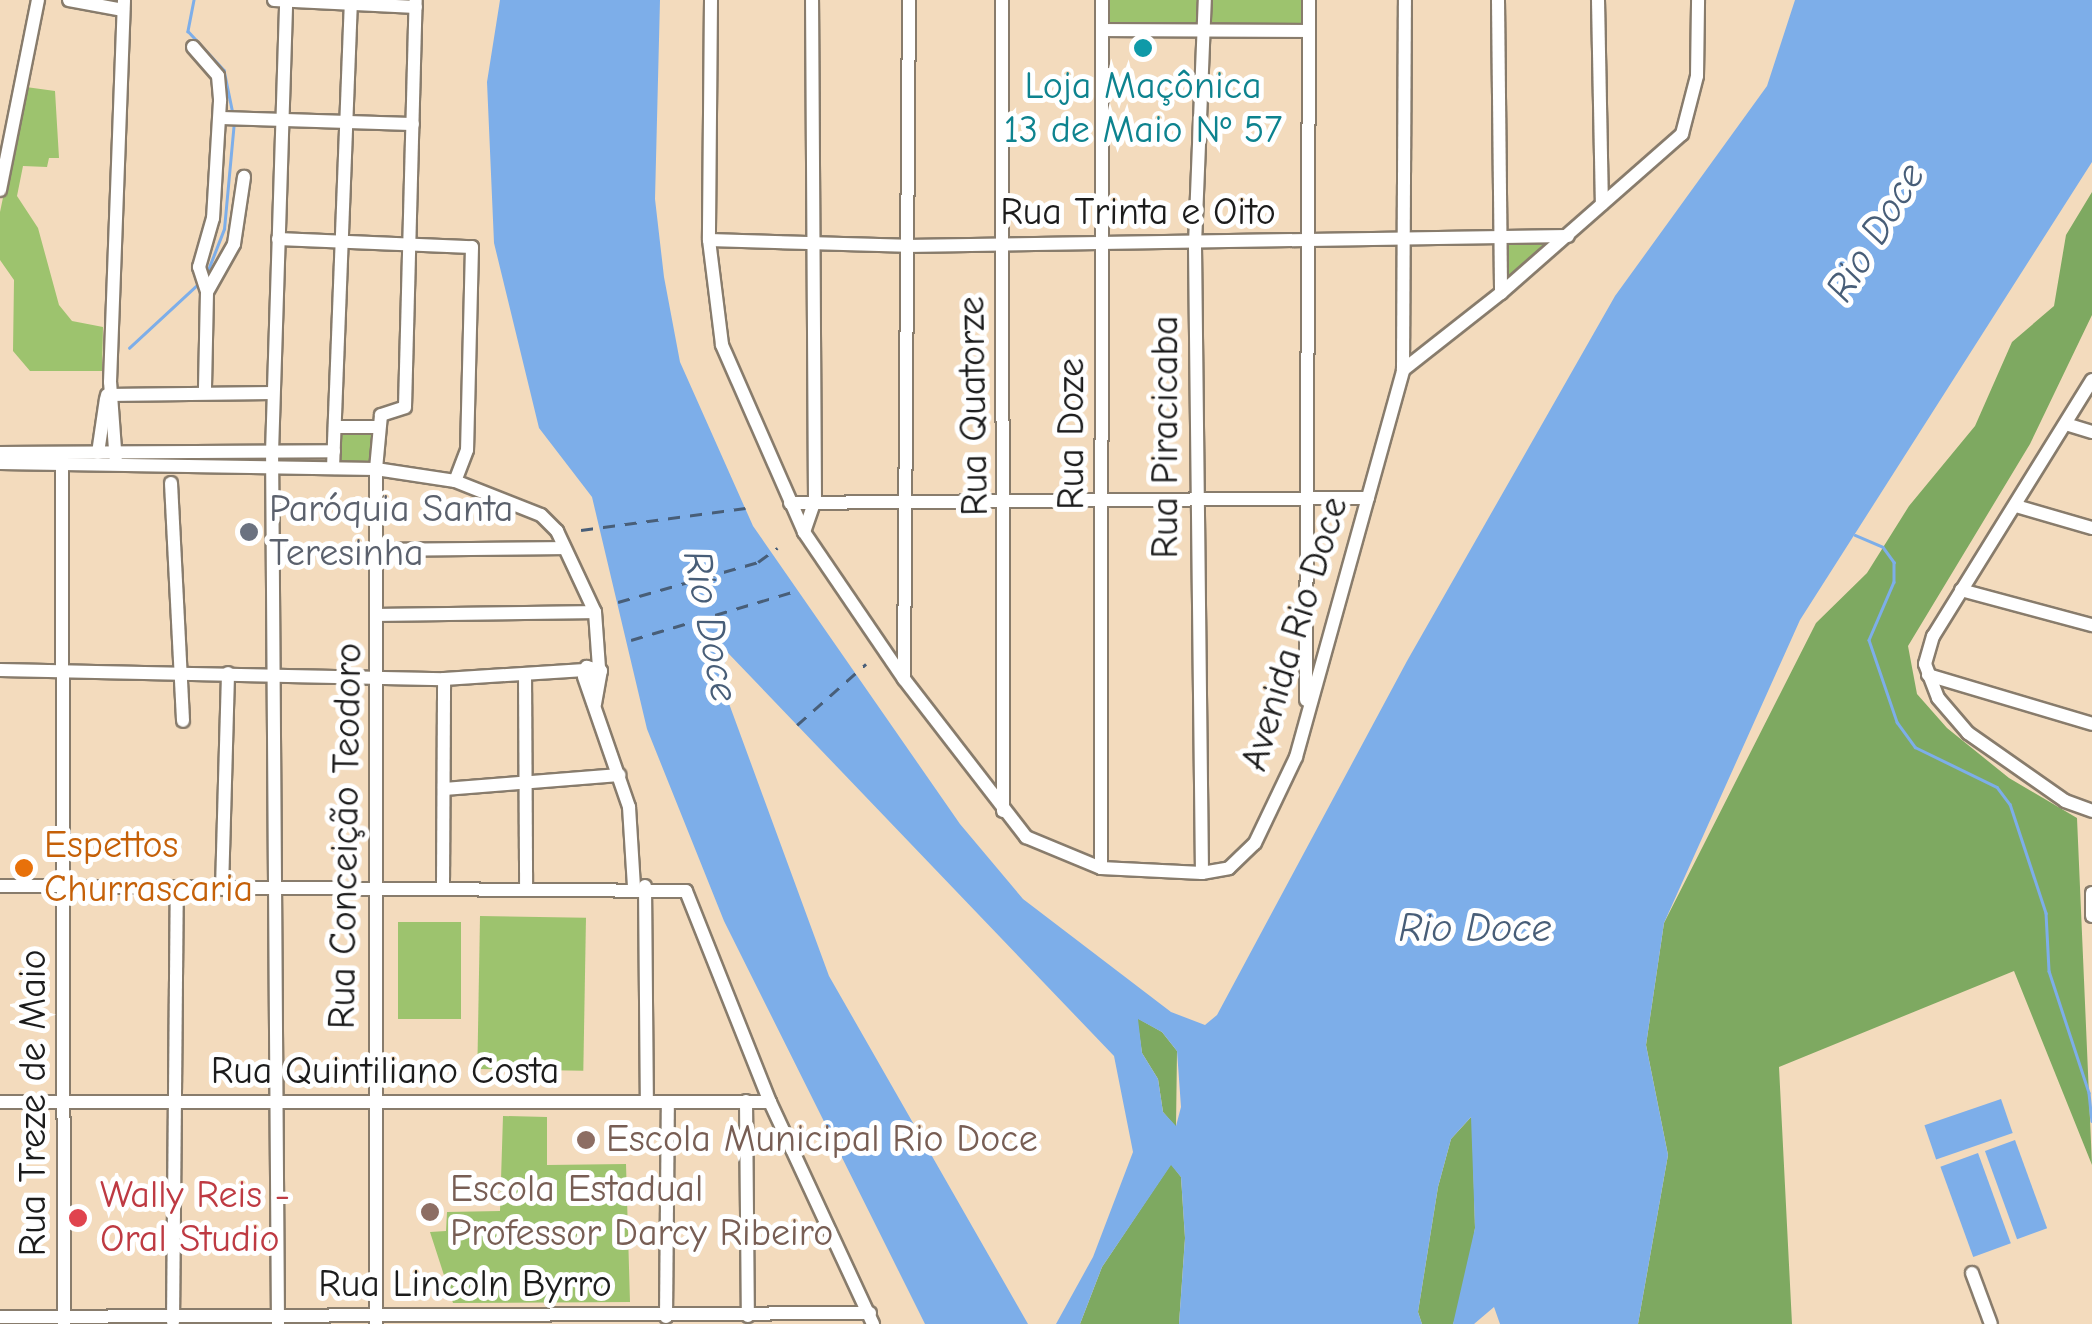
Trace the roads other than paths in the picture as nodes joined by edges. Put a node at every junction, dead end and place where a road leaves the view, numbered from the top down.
1 (38, 0) edge
2 (69, 0) edge
3 (274, 0) edge
4 (286, 0) edge
5 (710, 0) edge
6 (812, 0) edge
7 (909, 0) edge
8 (1002, 0) edge
9 (1102, 0) edge
10 (1205, 0) edge
11 (1309, 0) edge
12 (1406, 0) edge
13 (1498, 0) edge
14 (1598, 0) edge
15 (1698, 0) edge
16 (351, 3) edge
17 (416, 4) edge
18 (124, 5) edge
19 (1102, 30) junction
20 (1204, 30) junction
21 (1308, 31) junction
22 (193, 47) dead end
23 (220, 118) junction
24 (282, 120) junction
25 (346, 123) junction
26 (413, 124) junction
27 (244, 176) dead end
28 (0, 190) edge
29 (1602, 204) junction
30 (1502, 236) junction
31 (1568, 236) junction
32 (1405, 238) junction
33 (278, 239) junction
34 (708, 240) junction
35 (1002, 242) junction
36 (338, 243) junction
37 (408, 243) junction
38 (1100, 243) junction
39 (1306, 243) junction
40 (1196, 244) junction
41 (812, 245) junction
42 (906, 246) junction
43 (207, 292) junction
44 (1501, 294) junction
45 (1402, 370) junction
46 (2092, 380) edge
47 (110, 390) junction
48 (205, 391) junction
49 (274, 393) junction
50 (2069, 425) junction
51 (377, 427) junction
52 (334, 428) junction
53 (2092, 432) edge
54 (334, 451) junction
55 (0, 452) edge
56 (272, 453) junction
57 (109, 456) junction
58 (62, 458) junction
59 (172, 459) junction
60 (0, 464) edge
61 (273, 468) junction
62 (333, 468) junction
63 (376, 469) junction
64 (454, 481) junction
65 (906, 498) junction
66 (1102, 498) junction
67 (1368, 498) junction
68 (1006, 499) junction
69 (1195, 499) junction
70 (815, 500) junction
71 (1304, 500) junction
72 (790, 503) junction
73 (2016, 506) junction
74 (2092, 528) edge
75 (804, 532) junction
76 (564, 548) junction
77 (378, 550) junction
78 (1960, 590) junction
79 (594, 612) junction
80 (379, 615) junction
81 (2092, 626) edge
82 (0, 670) edge
83 (176, 671) junction
84 (59, 672) junction
85 (228, 674) junction
86 (276, 674) junction
87 (525, 674) junction
88 (591, 674) junction
89 (1928, 675) junction
90 (374, 677) junction
91 (444, 679) junction
92 (904, 679) junction
93 (1306, 717) junction
94 (183, 721) dead end
95 (2092, 724) edge
96 (619, 775) junction
97 (527, 781) junction
98 (444, 789) junction
99 (1004, 811) junction
100 (2092, 811) edge
101 (1101, 868) junction
102 (1202, 873) junction
103 (0, 886) edge
104 (275, 886) junction
105 (443, 886) junction
106 (526, 886) junction
107 (640, 886) junction
108 (64, 887) junction
109 (222, 888) junction
110 (376, 888) junction
111 (177, 890) junction
112 (2092, 893) edge
113 (2092, 907) edge
114 (2092, 916) edge
115 (647, 1101) junction
116 (746, 1101) junction
117 (0, 1102) edge
118 (372, 1102) junction
119 (668, 1102) junction
120 (770, 1102) junction
121 (63, 1103) junction
122 (274, 1103) junction
123 (175, 1104) junction
124 (1972, 1273) dead end
125 (0, 1316) edge
126 (748, 1316) junction
127 (376, 1317) edge
128 (666, 1317) junction
129 (871, 1318) edge
130 (278, 1319) edge
131 (479, 1319) edge
132 (64, 1320) edge
133 (172, 1320) edge
134 (732, 1321) edge
135 (1991, 1324) edge

1 - 28 street
2 - 18 street
3 - 4 street
4 - 16 street
4 - 24 street
5 - 34 street, Avenida Rio Doce
6 - 41 street
7 - 42 street
8 - 35 street, Rua Quatorze
9 - 19 street, Rua Doze
10 - 20 street, Rua Piracicaba
11 - 21 street
12 - 32 street, Avenida Rio Doce
13 - 30 street
14 - 29 street
15 - 29 street
16 - 17 street
16 - 25 street
17 - 26 street
18 - 47 street
19 - 20 street
19 - 38 street, Rua Doze
20 - 21 street
20 - 40 street, Rua Piracicaba
21 - 39 street
22 - 23 street
23 - 24 street
23 - 43 street
24 - 25 street
24 - 33 street
25 - 26 street
25 - 36 street
26 - 37 street
27 - 43 street
29 - 31 street
30 - 31 street, Rua Trinta e Oito
30 - 32 street, Rua Trinta e Oito
30 - 44 street
31 - 44 street
32 - 39 street, Rua Trinta e Oito
32 - 45 street, Avenida Rio Doce
33 - 36 street
33 - 49 street
34 - 41 street, Rua Trinta e Oito
34 - 72 street, Avenida Rio Doce
35 - 38 street, Rua Trinta e Oito
35 - 42 street, Rua Trinta e Oito
35 - 68 street, Rua Quatorze
36 - 37 street
36 - 52 street
37 - 51 street
37 - 64 street
38 - 40 street, Rua Trinta e Oito
38 - 66 street, Rua Doze
39 - 40 street, Rua Trinta e Oito
39 - 71 street
40 - 69 street, Rua Piracicaba
41 - 42 street, Rua Trinta e Oito
41 - 70 street
42 - 65 street
43 - 48 street
44 - 45 street
45 - 67 street, Avenida Rio Doce
46 - 50 street
47 - 48 street
47 - 57 street
48 - 49 street
49 - 56 street
50 - 53 street
50 - 73 street
51 - 52 street
51 - 63 street, Rua Conceição Teodoro
52 - 54 street
54 - 56 street
54 - 62 street
55 - 58 street
56 - 59 street
56 - 61 street
57 - 58 street
57 - 58 street
57 - 59 street
58 - 60 street
58 - 84 street, Rua Treze de Maio
59 - 61 street
59 - 83 street
61 - 62 street
61 - 86 street
62 - 63 street
63 - 64 street
63 - 77 street, Rua Conceição Teodoro
64 - 76 street
65 - 68 street
65 - 70 street
65 - 92 street
66 - 68 street
66 - 69 street
66 - 101 street, Rua Doze
67 - 71 street
67 - 93 street, Avenida Rio Doce
68 - 99 street, Rua Quatorze
69 - 71 street
69 - 102 street, Rua Piracicaba
70 - 72 street
70 - 75 street
71 - 93 street
72 - 75 street, Avenida Rio Doce
73 - 74 street
73 - 78 street
75 - 92 street, Avenida Rio Doce
76 - 77 street
76 - 79 street
77 - 80 street, Rua Conceição Teodoro
78 - 81 street
78 - 89 street
79 - 80 street
79 - 88 street
80 - 90 street, Rua Conceição Teodoro
82 - 84 street
83 - 84 street
83 - 85 street
83 - 94 street
84 - 108 street, Rua Treze de Maio
85 - 86 street
85 - 109 street
86 - 90 street
86 - 104 street
87 - 88 street
87 - 91 street
87 - 97 street
88 - 96 street
89 - 95 street
89 - 100 street
90 - 91 street
90 - 110 street, Rua Conceição Teodoro
91 - 98 street
92 - 99 street, Avenida Rio Doce
93 - 102 street, Avenida Rio Doce
96 - 97 street
96 - 107 street
97 - 98 street
97 - 106 street
98 - 105 street
99 - 101 street, Avenida Rio Doce
101 - 102 street, Avenida Rio Doce
103 - 108 street
104 - 109 street
104 - 110 street
104 - 122 street
105 - 106 street
105 - 110 street
106 - 107 street
107 - 115 street
107 - 120 street
108 - 111 street
108 - 121 street, Rua Treze de Maio
109 - 111 street
110 - 118 street, Rua Conceição Teodoro
111 - 123 street
112 - 113 street
113 - 114 street
115 - 118 street, Rua Quintiliano Costa
115 - 119 street, Rua Quintiliano Costa
116 - 119 street, Rua Quintiliano Costa
116 - 120 street, Rua Quintiliano Costa
116 - 126 street
117 - 121 street, Rua Quintiliano Costa
118 - 122 street, Rua Quintiliano Costa
118 - 127 street, Rua Conceição Teodoro
119 - 128 street
120 - 129 street
121 - 123 street, Rua Quintiliano Costa
121 - 132 street, Rua Treze de Maio
122 - 123 street, Rua Quintiliano Costa
122 - 130 street
123 - 133 street
124 - 135 street
125 - 132 street, Rua Lincoln Byrro
126 - 129 street, Rua Lincoln Byrro
126 - 134 street, Rua Lincoln Byrro
127 - 130 street, Rua Lincoln Byrro
127 - 131 street, Rua Lincoln Byrro
128 - 131 street, Rua Lincoln Byrro
128 - 134 street, Rua Lincoln Byrro
130 - 133 street, Rua Lincoln Byrro
132 - 133 street, Rua Lincoln Byrro

